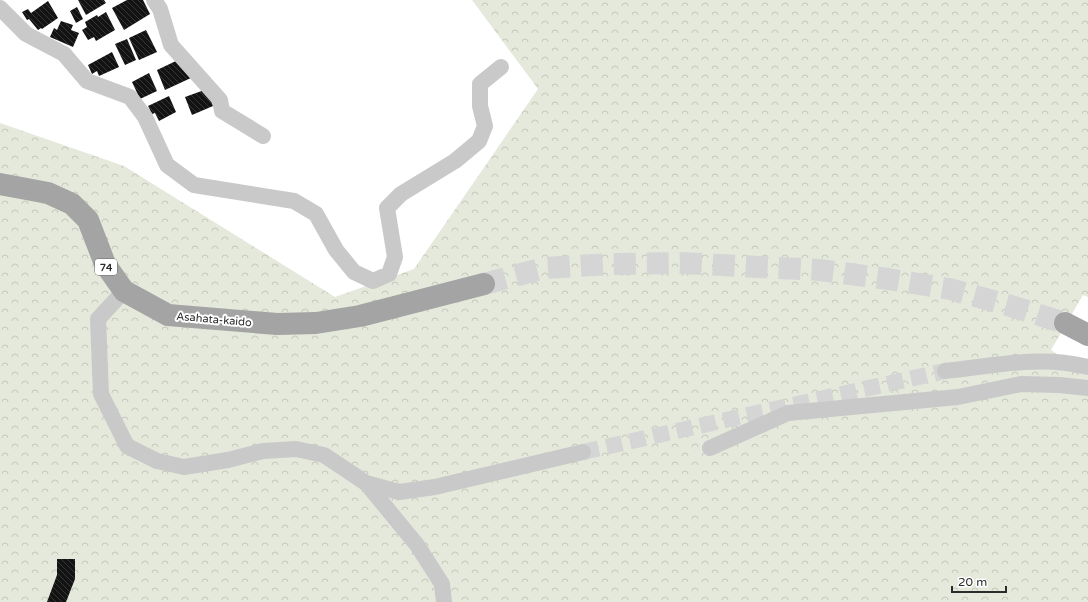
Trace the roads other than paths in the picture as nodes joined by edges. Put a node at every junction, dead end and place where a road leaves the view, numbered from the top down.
1 (154, 0) edge
2 (0, 8) edge
3 (501, 67) dead end
4 (263, 136) dead end
5 (0, 184) edge
6 (484, 284) tunnel mouth
7 (124, 291) junction
8 (1065, 323) tunnel mouth
9 (1088, 335) edge
10 (1088, 367) edge
11 (945, 371) tunnel mouth
12 (1088, 388) edge
13 (710, 448) dead end
14 (583, 452) tunnel mouth
15 (366, 484) junction
16 (444, 602) edge

1 - 4 street
2 - 3 street
5 - 7 main road, Asahata-kaido / 74
6 - 7 main road, Asahata-kaido / 74
7 - 15 street
8 - 9 main road
10 - 11 street
12 - 13 street
14 - 15 street
15 - 16 street

